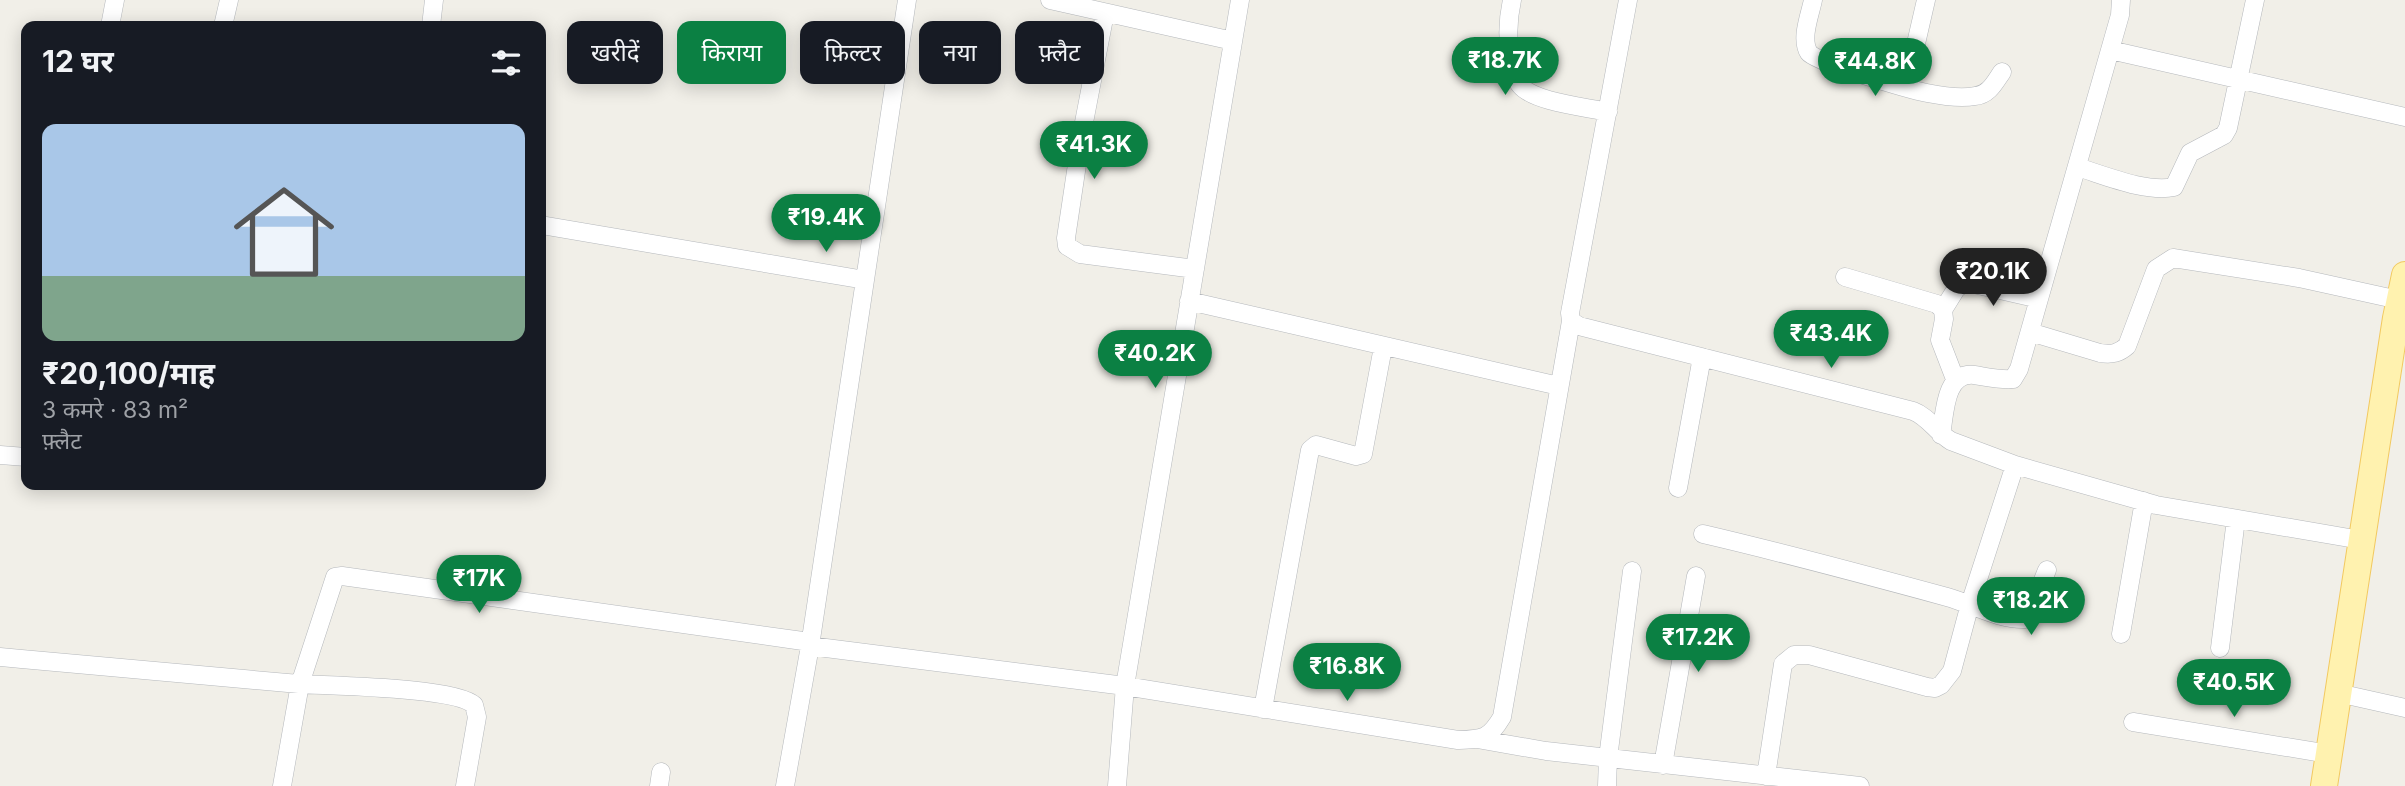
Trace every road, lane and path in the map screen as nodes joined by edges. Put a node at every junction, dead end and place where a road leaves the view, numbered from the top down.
1 (115, 0) edge
2 (229, 0) edge
3 (434, 0) edge
4 (907, 0) edge
5 (1051, 0) edge
6 (1240, 0) edge
7 (1512, 0) edge
8 (1628, 0) edge
9 (1813, 0) edge
10 (1926, 0) edge
11 (2121, 0) edge
12 (2255, 0) edge
13 (1105, 13) junction
14 (111, 21) edge
15 (224, 21) edge
16 (432, 21) edge
17 (1233, 41) junction
18 (2110, 50) junction
19 (2002, 72) dead end
20 (2238, 80) junction
21 (1906, 87) junction
22 (1608, 112) junction
23 (2405, 117) edge
24 (2077, 167) junction
25 (546, 226) edge
26 (1195, 269) junction
27 (1844, 277) dead end
28 (865, 279) junction
29 (2039, 299) junction
30 (1189, 301) junction
31 (2401, 303) edge
32 (1944, 310) junction
33 (1571, 321) junction
34 (2030, 332) junction
35 (1382, 347) junction
36 (1702, 357) junction
37 (1955, 379) junction
38 (1559, 386) junction
39 (1941, 435) junction
40 (0, 455) edge
41 (21, 457) edge
42 (2015, 465) junction
43 (1678, 488) dead end
44 (2144, 501) junction
45 (2236, 519) junction
46 (1703, 534) dead end
47 (2361, 540) junction
48 (2048, 570) dead end
49 (1632, 571) dead end
50 (1696, 576) dead end
51 (1970, 604) junction
52 (2121, 634) dead end
53 (810, 644) junction
54 (2220, 648) dead end
55 (0, 657) edge
56 (300, 684) junction
57 (1125, 686) junction
58 (2338, 693) junction
59 (2405, 708) edge
60 (1263, 709) junction
61 (2133, 722) dead end
62 (1477, 739) junction
63 (2329, 754) junction
64 (1608, 758) junction
65 (1663, 765) junction
66 (1766, 776) junction
67 (282, 786) edge
68 (464, 786) edge
69 (785, 786) edge
70 (1117, 786) edge
71 (1607, 786) edge
72 (1860, 786) edge
73 (2324, 786) edge

1 - 14 street
2 - 15 street
3 - 16 street
4 - 28 street
5 - 13 street
6 - 17 street
7 - 22 street
8 - 22 street
9 - 21 street
10 - 21 street
11 - 18 street
12 - 20 street
13 - 17 street
13 - 26 street
17 - 26 street
18 - 20 street
18 - 24 street
19 - 21 street
20 - 23 street
20 - 24 street
22 - 33 street
24 - 29 street
25 - 28 street
26 - 30 street
27 - 32 street
28 - 53 street
29 - 32 street
29 - 34 street
30 - 35 street
30 - 57 street
31 - 34 street
31 - 47 main road
32 - 37 street
33 - 36 street
33 - 38 street
34 - 37 street
35 - 38 street
35 - 60 street
36 - 39 street
36 - 43 street
37 - 39 street
38 - 62 street
39 - 42 street
40 - 41 street
42 - 44 street
42 - 51 street
44 - 45 street
44 - 52 street
45 - 47 street
45 - 54 street
46 - 51 street
47 - 58 main road
48 - 51 street
49 - 64 street
50 - 65 street
51 - 66 street
53 - 56 street
53 - 57 street
53 - 69 street
55 - 56 street
56 - 67 street
56 - 68 street
57 - 60 street
57 - 70 street
58 - 59 street
58 - 63 main road
60 - 62 street
61 - 63 street
62 - 64 street
63 - 73 main road
64 - 65 street
64 - 71 street
65 - 66 street
66 - 72 street

